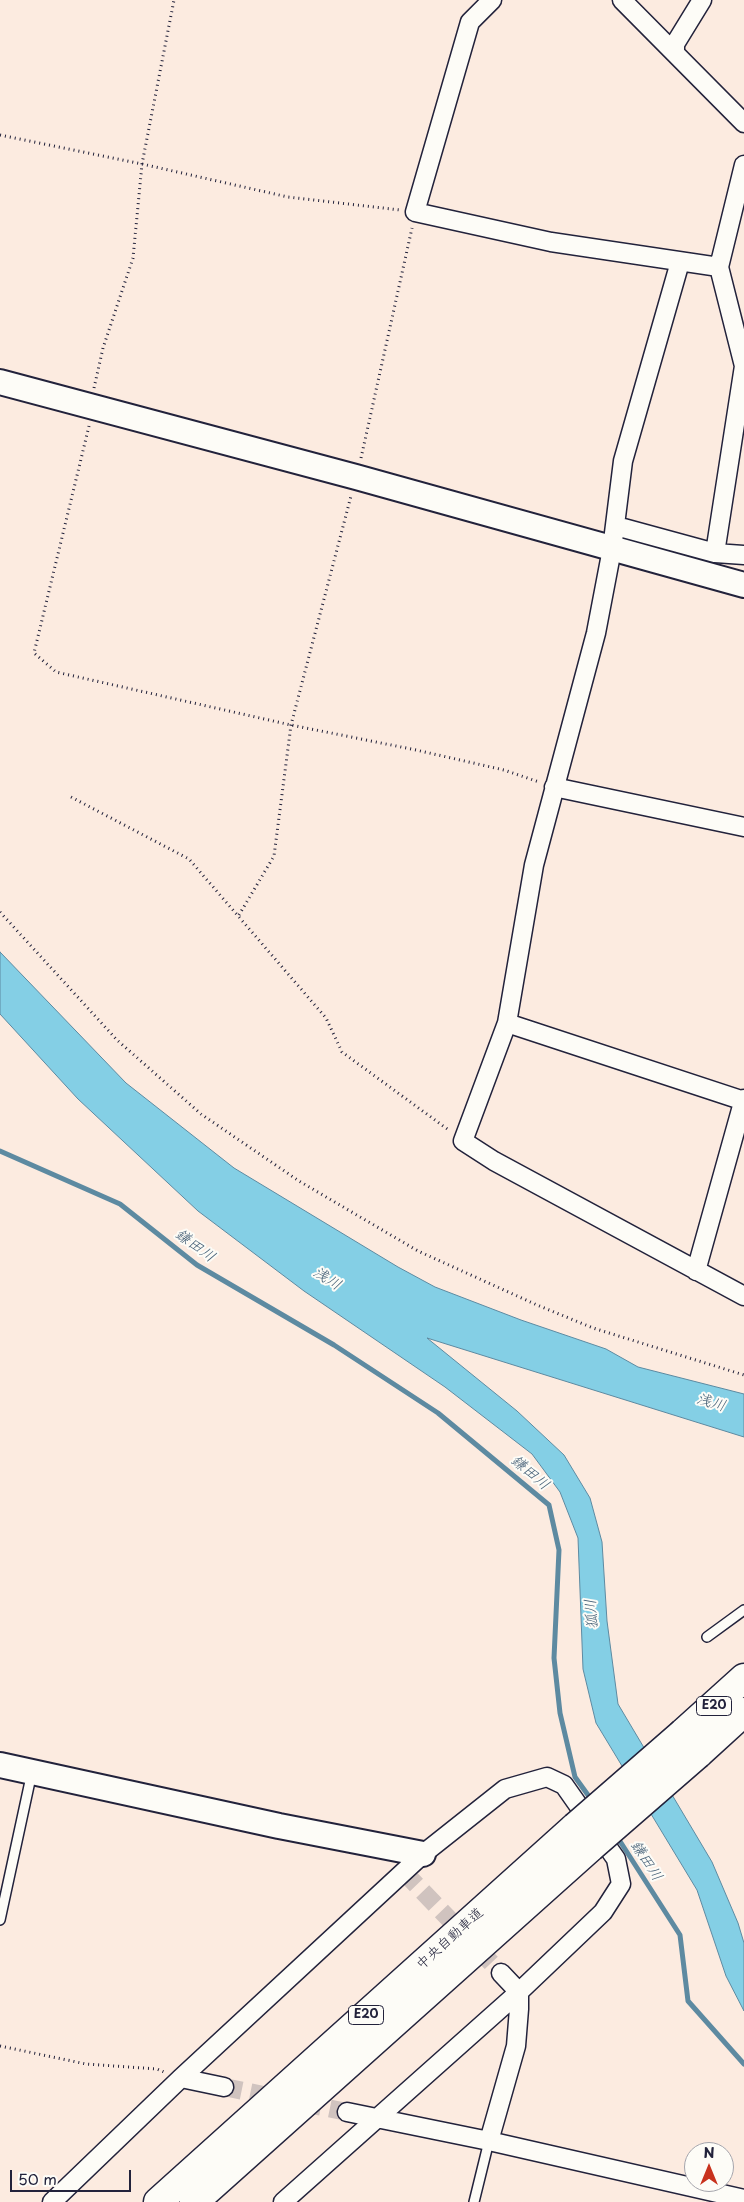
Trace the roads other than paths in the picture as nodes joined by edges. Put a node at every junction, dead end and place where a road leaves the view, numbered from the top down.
1 (492, 0) edge
2 (622, 0) edge
3 (702, 0) edge
4 (675, 53) junction
5 (744, 123) edge
6 (744, 165) edge
7 (680, 262) junction
8 (719, 267) junction
9 (0, 382) edge
10 (616, 526) junction
11 (612, 549) junction
12 (716, 553) junction
13 (744, 555) edge
14 (744, 585) edge
15 (554, 787) junction
16 (744, 827) edge
17 (507, 1023) junction
18 (744, 1100) edge
19 (696, 1271) junction
20 (744, 1296) edge
21 (744, 1610) edge
22 (707, 1637) dead end
23 (744, 1678) edge
24 (744, 1712) edge
25 (691, 1744) junction
26 (0, 1765) edge
27 (32, 1772) junction
28 (583, 1837) junction
29 (423, 1854) junction
30 (0, 1920) edge
31 (501, 1973) tunnel mouth
32 (519, 1992) junction
33 (181, 2078) junction
34 (224, 2087) tunnel mouth
35 (348, 2112) tunnel mouth
36 (376, 2118) junction
37 (489, 2141) junction
38 (744, 2199) edge
39 (57, 2200) edge
40 (158, 2202) edge
41 (194, 2202) edge
42 (282, 2202) edge
43 (474, 2202) edge

1 - 7 street
2 - 4 street
3 - 4 street
4 - 5 street
6 - 8 street
7 - 8 street
7 - 10 street
8 - 12 street
9 - 11 street
10 - 11 street
10 - 12 street
11 - 14 street
11 - 15 street
12 - 13 street
15 - 16 street
15 - 17 street
17 - 18 street
17 - 19 street
18 - 19 street
19 - 20 street
21 - 22 lane
23 - 25 highway, 中央自動車道 / E20
24 - 25 highway, 中央自動車道 / E20
25 - 28 highway, 中央自動車道 / E20, bridge
26 - 27 street
27 - 29 street
27 - 30 lane
28 - 40 highway, 中央自動車道 / E20
28 - 41 highway, 中央自動車道 / E20
29 - 32 street
29 - 33 street
31 - 32 street
32 - 36 street
32 - 37 street
33 - 34 street
33 - 39 street
35 - 36 street
36 - 37 street
36 - 42 street
37 - 38 street
37 - 43 lane

